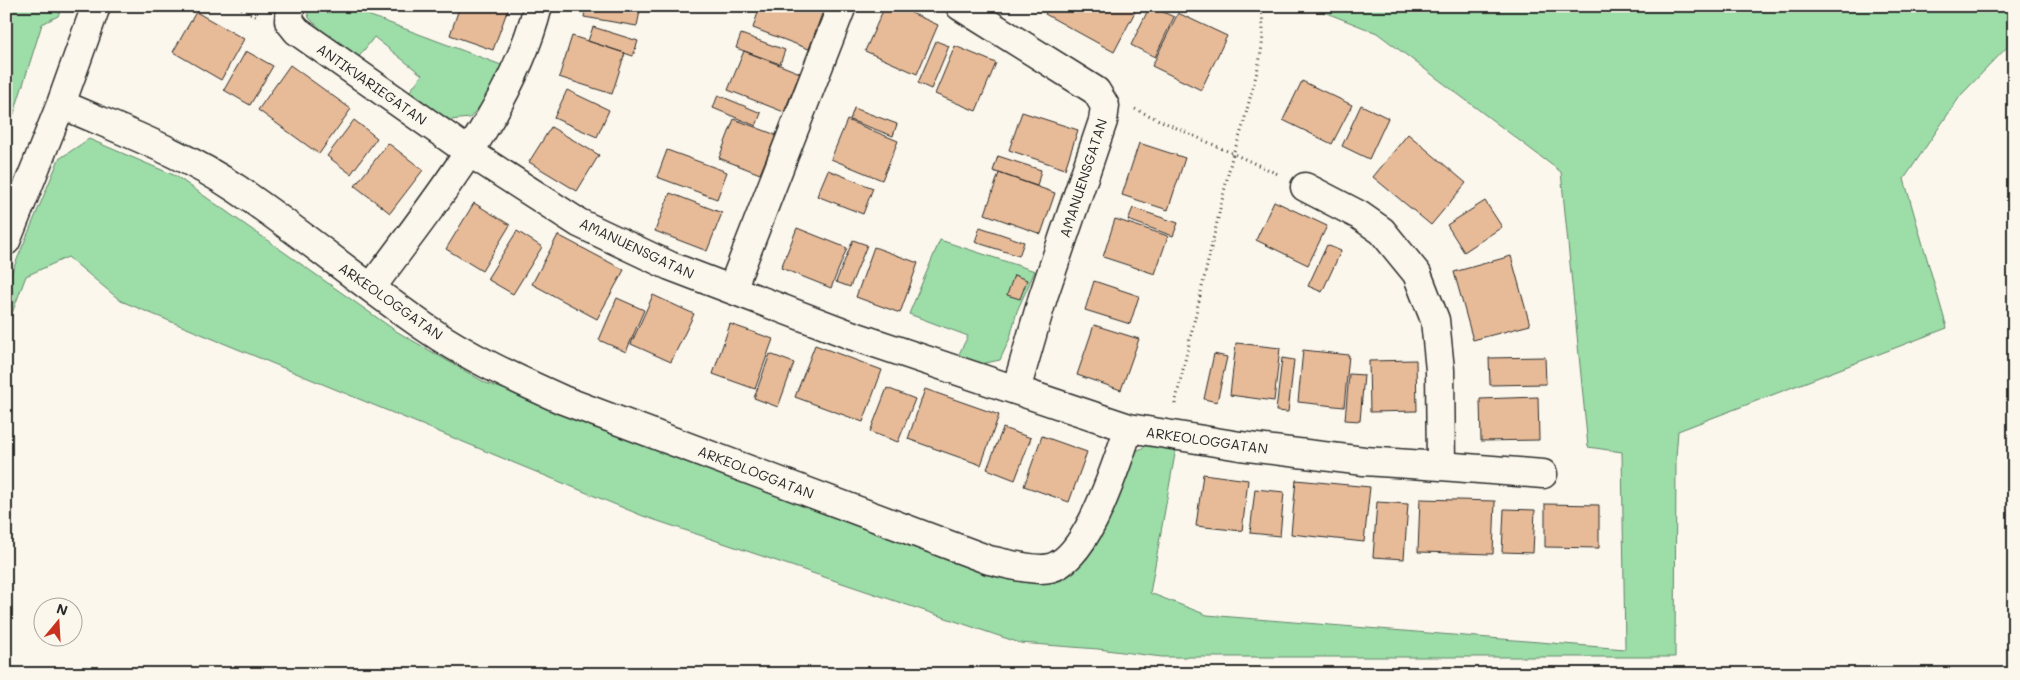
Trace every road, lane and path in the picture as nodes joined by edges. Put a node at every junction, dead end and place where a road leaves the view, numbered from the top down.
1 (96, 6) edge
2 (290, 6) edge
3 (538, 6) edge
4 (842, 6) edge
5 (960, 6) edge
6 (1260, 6) edge
7 (61, 104) junction
8 (1105, 106) junction
9 (469, 152) junction
10 (1233, 154) junction
11 (1305, 187) joint
12 (6, 241) edge
13 (371, 288) junction
14 (732, 289) junction
15 (1016, 390) junction
16 (1129, 428) junction
17 (1168, 434) junction
18 (1441, 466) junction
19 (1544, 474) dead end

1 - 7 street
2 - 9 street, ANTIKVARIEGATAN
3 - 9 street
4 - 14 street
5 - 8 street, AMANUENSGATAN
6 - 10 path
7 - 12 street
7 - 13 street, ARKEOLOGGATAN
8 - 10 path
8 - 15 street, AMANUENSGATAN
9 - 13 street
9 - 14 street, AMANUENSGATAN
10 - 11 path
10 - 17 path
11 - 18 street
13 - 16 street, ARKEOLOGGATAN
14 - 15 street, AMANUENSGATAN
15 - 16 street, AMANUENSGATAN
16 - 17 street, ARKEOLOGGATAN
17 - 18 street, ARKEOLOGGATAN
18 - 19 street, ARKEOLOGGATAN

